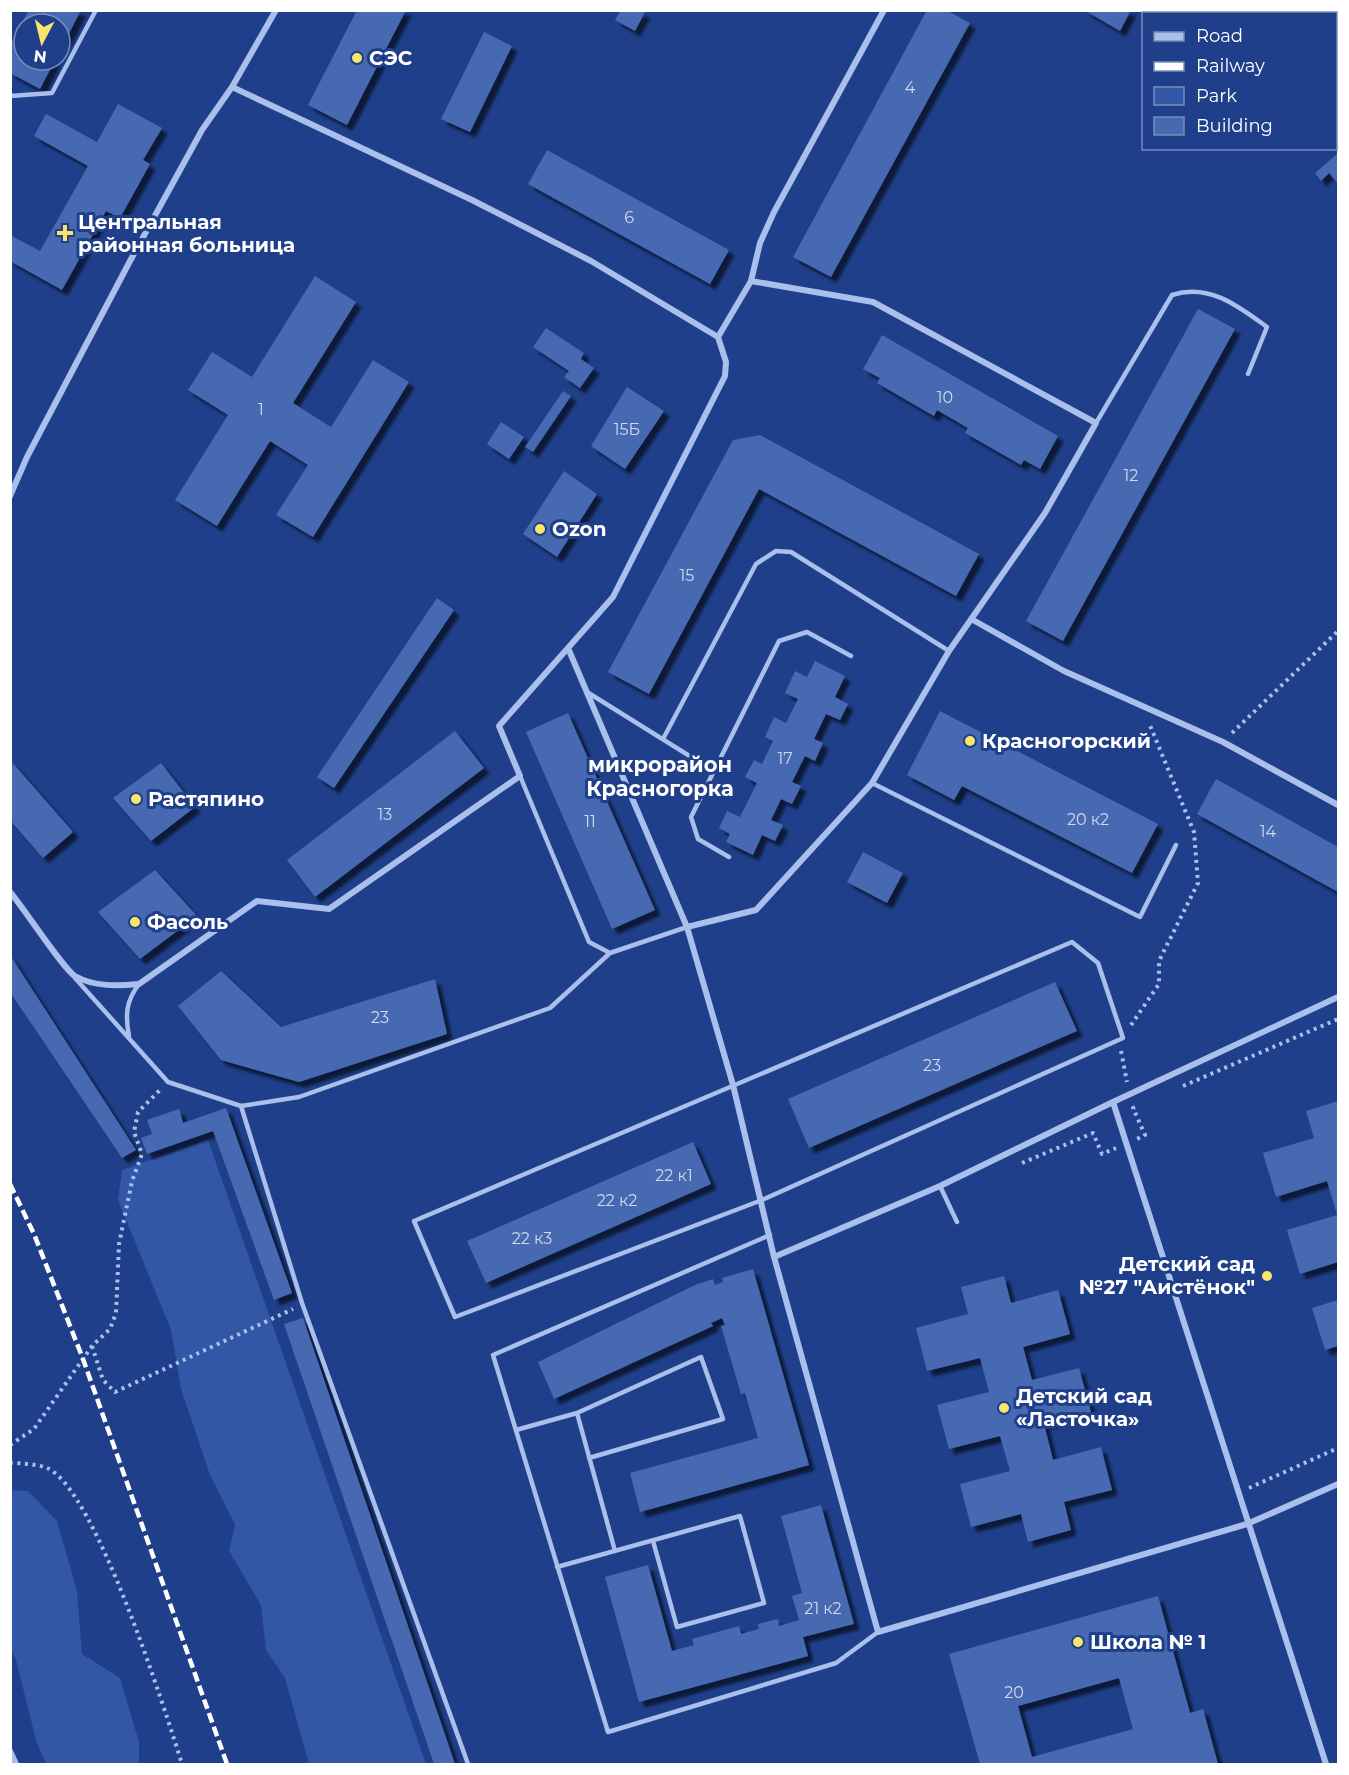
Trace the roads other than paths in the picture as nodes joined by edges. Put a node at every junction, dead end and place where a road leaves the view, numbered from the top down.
1 (96, 10) edge
2 (276, 10) edge
3 (884, 10) edge
4 (232, 87) junction
5 (10, 96) edge
6 (752, 281) junction
7 (718, 337) junction
8 (1248, 374) dead end
9 (1096, 423) junction
10 (10, 496) edge
11 (973, 620) junction
12 (568, 648) junction
13 (950, 651) junction
14 (851, 656) dead end
15 (587, 692) junction
16 (663, 739) junction
17 (712, 770) junction
18 (520, 776) junction
19 (872, 783) junction
20 (1338, 805) edge
21 (1176, 846) dead end
22 (729, 857) dead end
23 (10, 892) edge
24 (687, 927) junction
25 (610, 953) junction
26 (74, 975) junction
27 (139, 984) junction
28 (1338, 997) edge
29 (130, 1039) junction
30 (733, 1085) junction
31 (1113, 1102) junction
32 (241, 1106) junction
33 (940, 1186) junction
34 (762, 1200) junction
35 (957, 1222) dead end
36 (770, 1235) junction
37 (774, 1257) junction
38 (577, 1413) junction
39 (516, 1430) junction
40 (589, 1458) junction
41 (1338, 1484) edge
42 (1247, 1524) junction
43 (653, 1541) junction
44 (615, 1551) junction
45 (558, 1567) junction
46 (878, 1632) junction
47 (10, 1751) edge
48 (16, 1764) edge
49 (468, 1764) edge
50 (1326, 1764) edge

1 - 5 lane
2 - 4 street
3 - 6 street
4 - 7 street
4 - 10 street
6 - 7 street
6 - 9 street
7 - 12 street
8 - 9 lane
9 - 11 street
11 - 13 street
11 - 20 street
12 - 15 street
12 - 18 street
13 - 16 lane
13 - 19 street
14 - 17 lane
15 - 16 lane
15 - 24 street
16 - 17 lane
17 - 22 lane
18 - 25 lane
18 - 27 street
19 - 21 lane
19 - 24 street
23 - 26 street
24 - 25 lane
24 - 30 street
25 - 32 lane
26 - 27 street
26 - 29 lane
27 - 29 lane
28 - 31 street
29 - 32 lane
30 - 34 street
30 - 34 lane
30 - 34 lane
31 - 33 street
31 - 42 street
32 - 49 lane
33 - 35 lane
33 - 37 street
34 - 36 street
36 - 37 street
36 - 39 lane
37 - 46 street
38 - 39 lane
38 - 40 lane
38 - 40 lane
39 - 45 lane
40 - 44 lane
41 - 42 street
42 - 46 street
42 - 50 street
43 - 43 lane
43 - 44 lane
44 - 45 lane
45 - 46 lane
47 - 48 street

